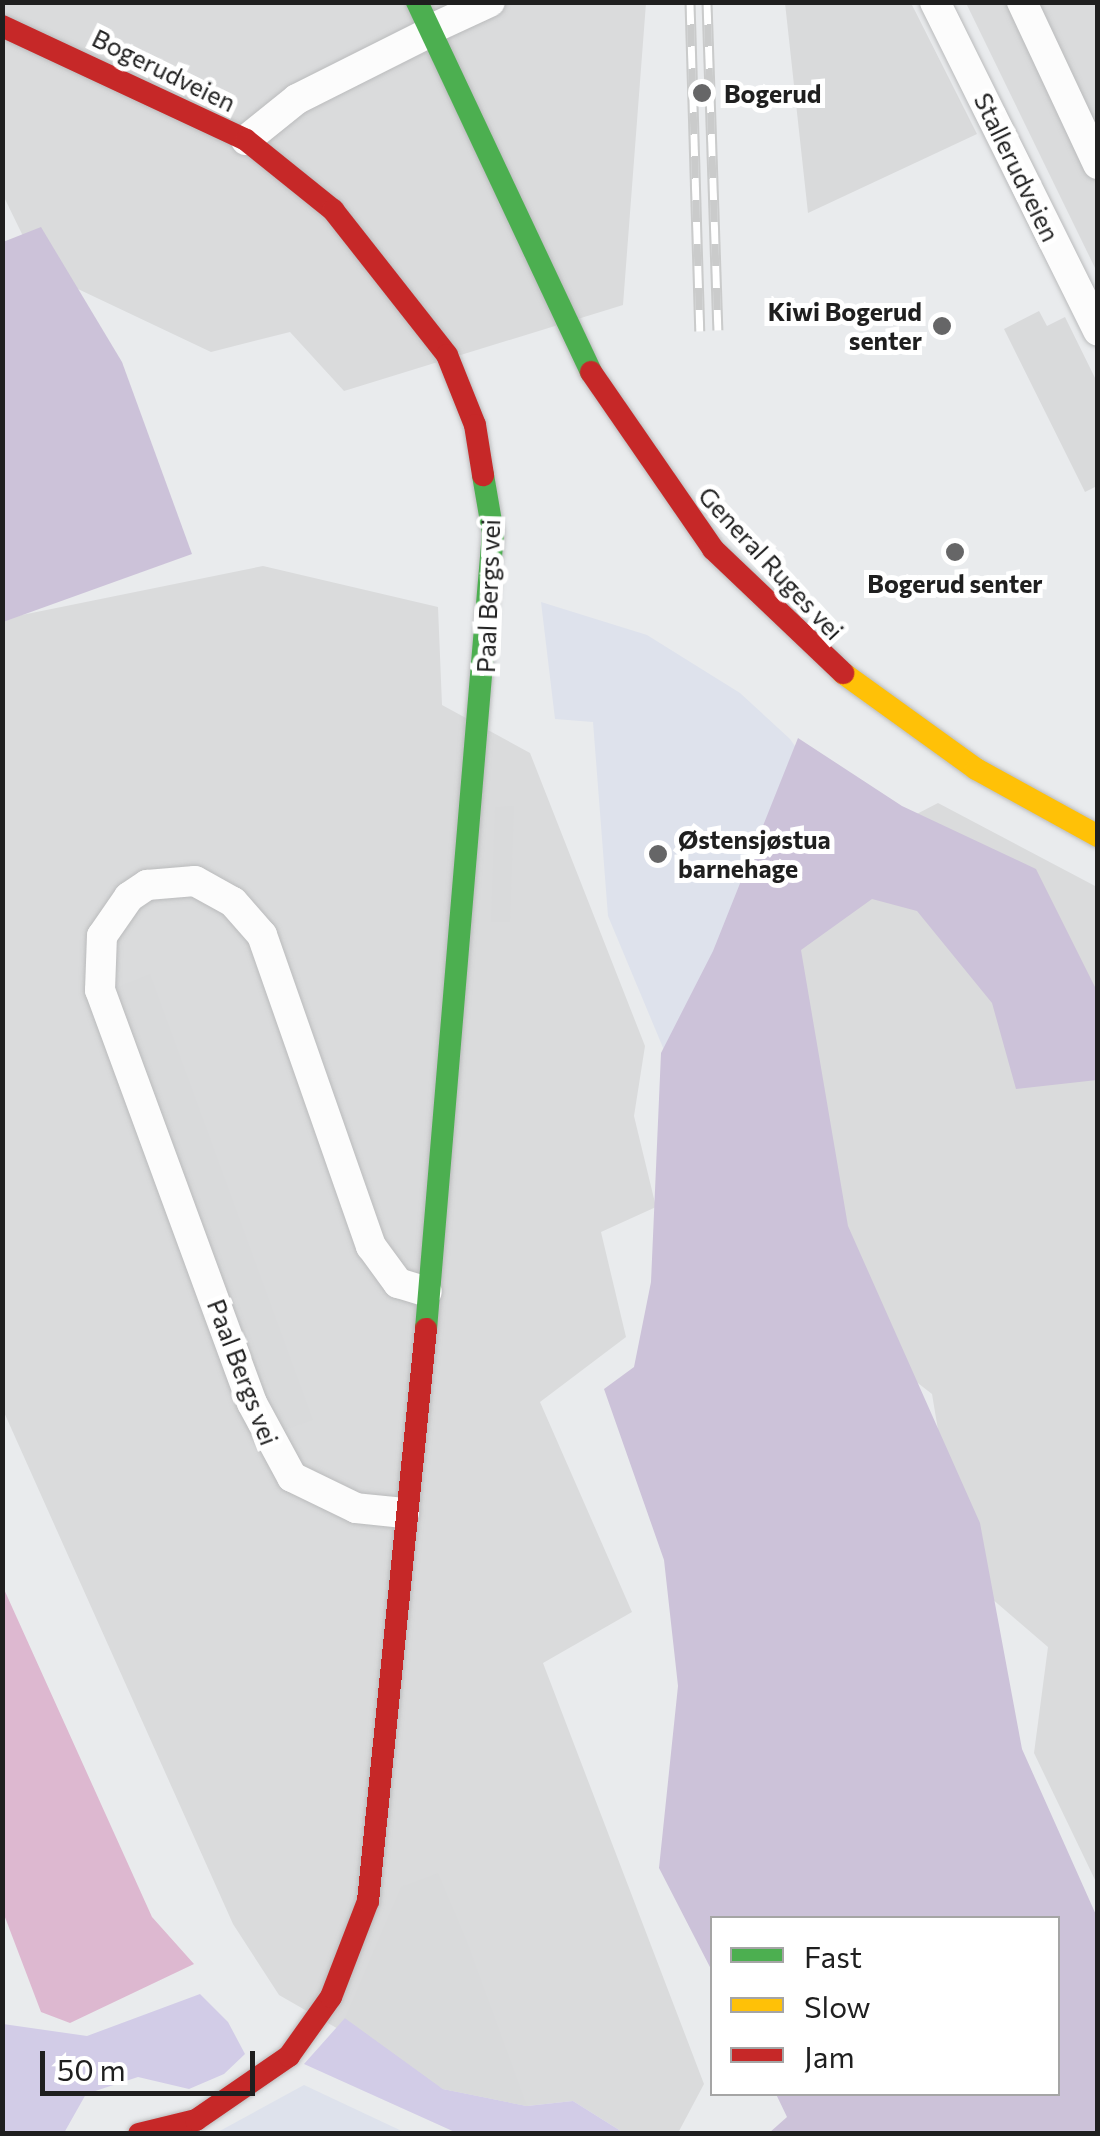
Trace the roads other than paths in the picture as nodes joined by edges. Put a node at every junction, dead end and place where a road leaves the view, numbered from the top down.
1 (490, 2) edge
2 (936, 2) edge
3 (1022, 2) edge
4 (425, 22) edge
5 (2, 26) edge
6 (246, 140) junction
7 (1098, 164) edge
8 (1098, 331) edge
9 (1098, 836) edge
10 (427, 1292) junction
11 (404, 1514) junction
12 (138, 2134) edge

1 - 4 street
2 - 8 street, Stallerudveien
3 - 7 street
4 - 6 street
4 - 9 street, General Ruges vei
5 - 6 street, Bogerudveien
6 - 10 street, Paal Bergs vei
10 - 11 street, Paal Bergs vei
10 - 11 street, Paal Bergs vei
11 - 12 street, Paal Bergs vei

